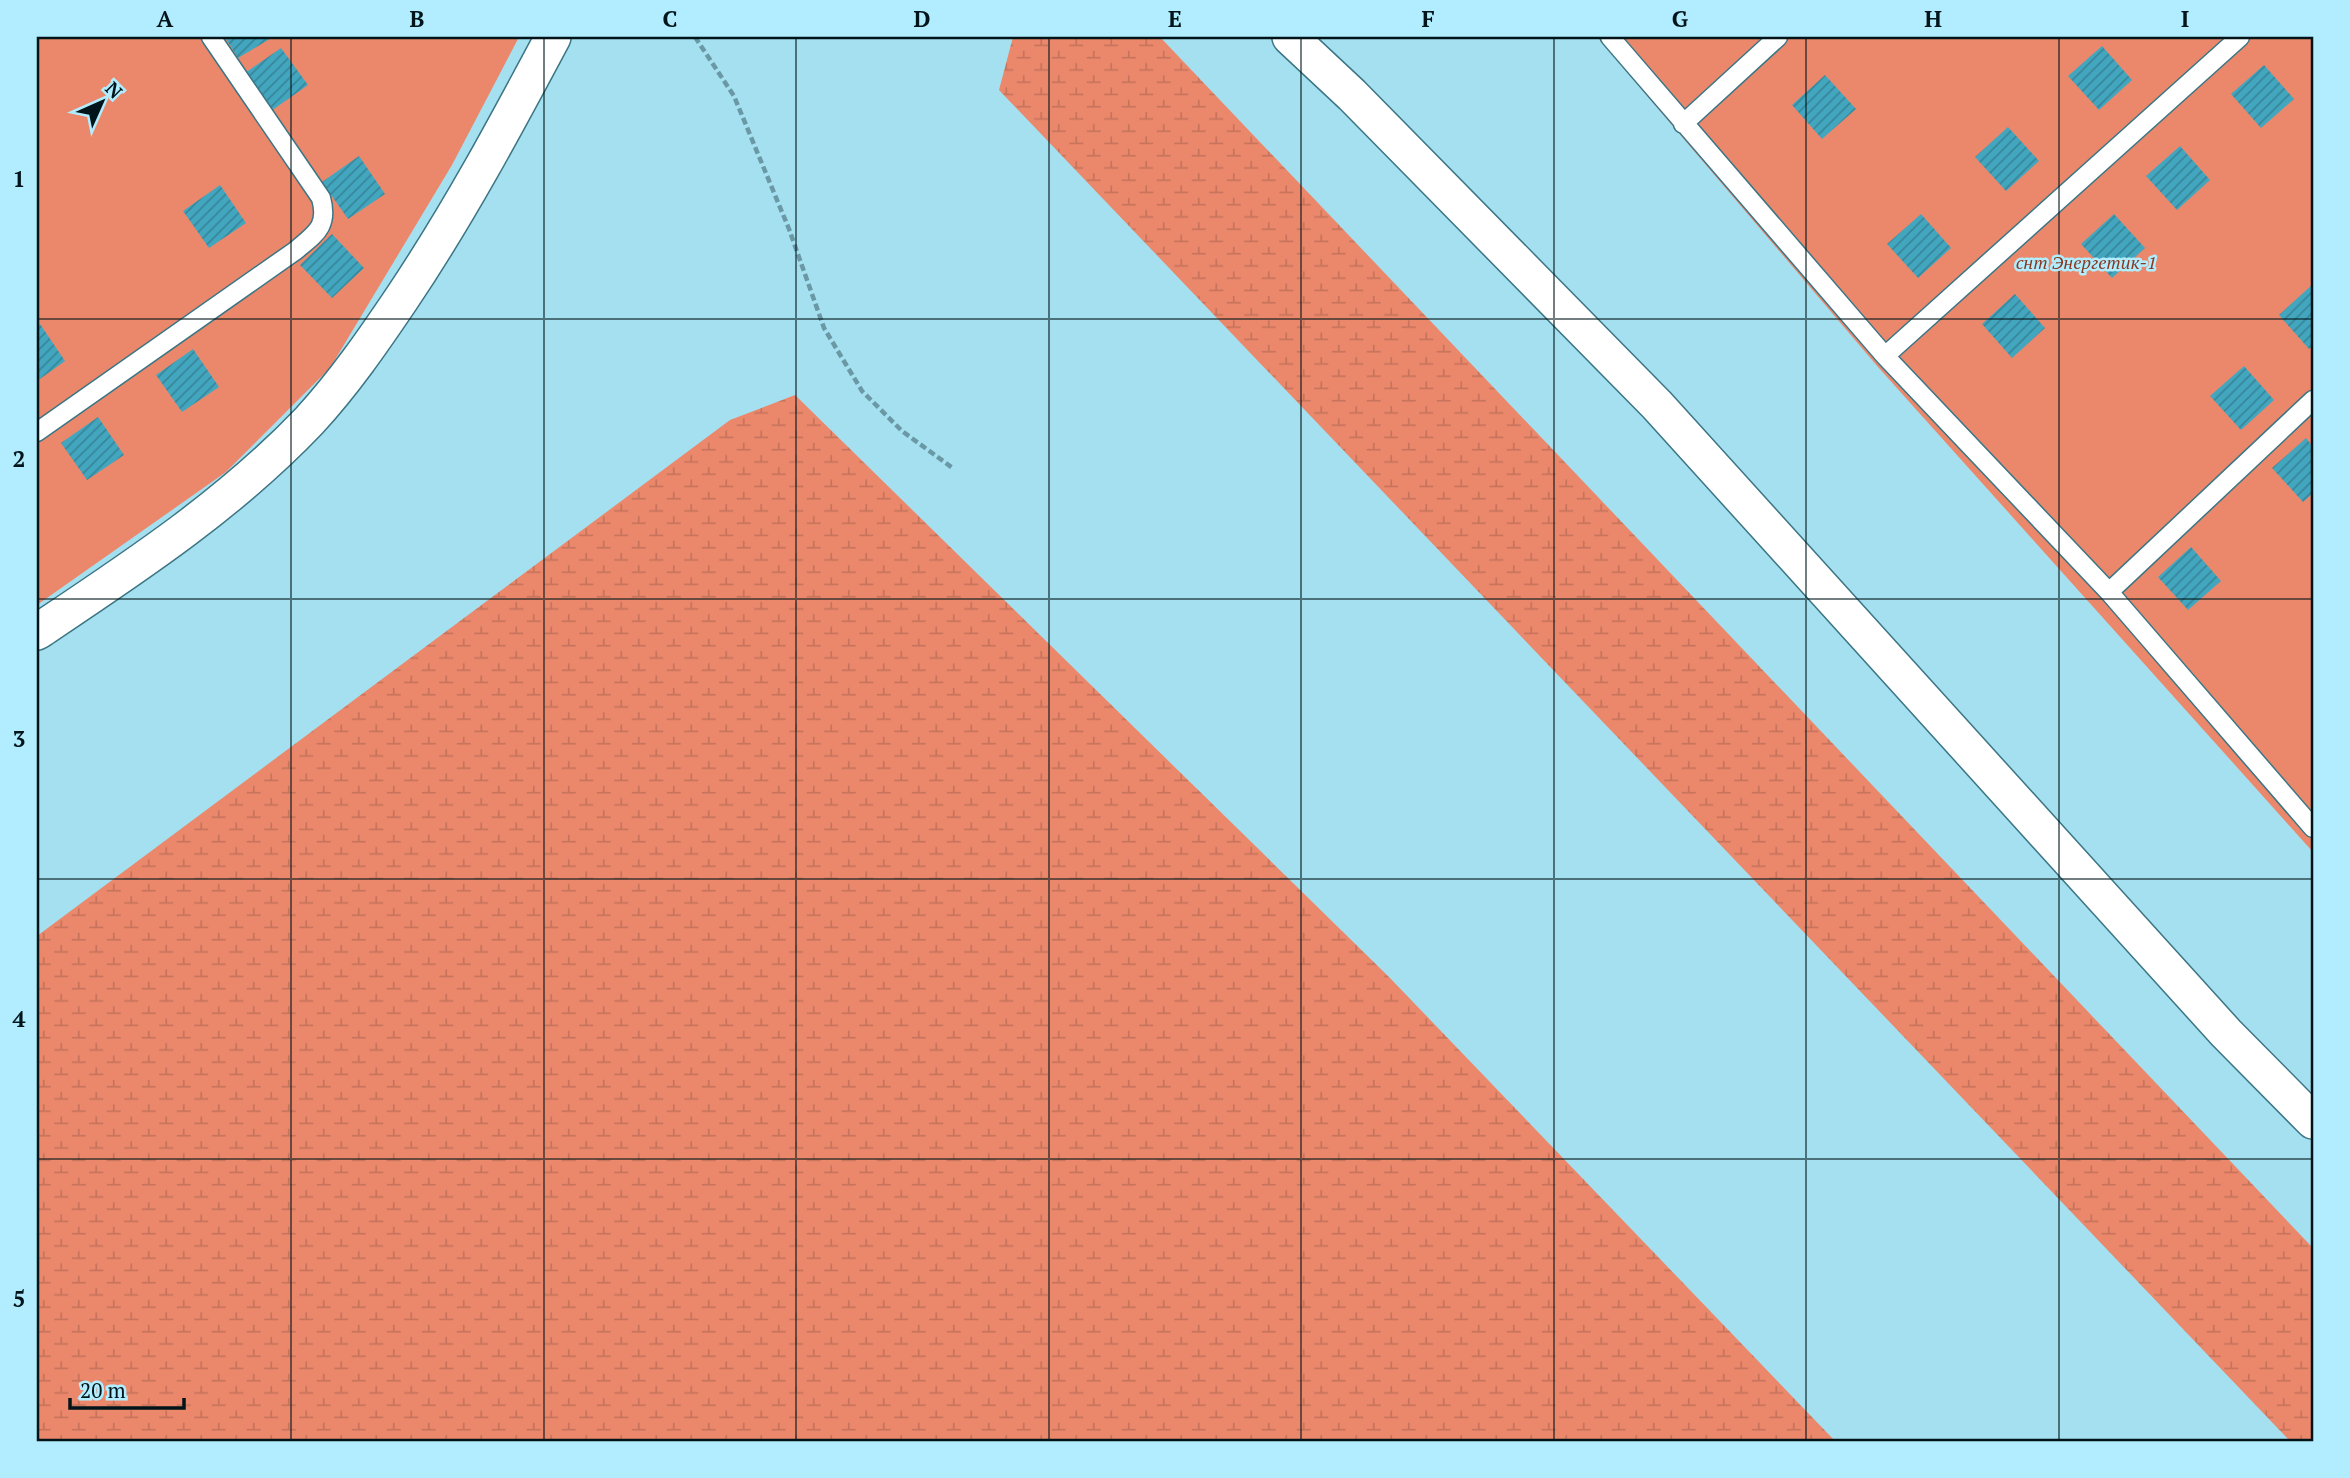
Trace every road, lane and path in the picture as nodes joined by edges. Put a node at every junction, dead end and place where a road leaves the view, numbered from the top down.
1 (211, 37) edge
2 (553, 37) edge
3 (695, 37) edge
4 (1290, 37) edge
5 (1610, 37) edge
6 (1778, 37) edge
7 (2241, 37) edge
8 (1683, 124) junction
9 (1885, 356) junction
10 (2313, 400) edge
11 (37, 432) edge
12 (954, 469) dead end
13 (2109, 592) junction
14 (37, 632) edge
15 (2313, 828) edge
16 (2313, 1121) edge

1 - 11 lane
2 - 14 street
3 - 12 path
4 - 16 street
5 - 8 lane
6 - 8 lane
7 - 9 lane
8 - 9 lane
9 - 13 lane
10 - 13 lane
13 - 15 lane

